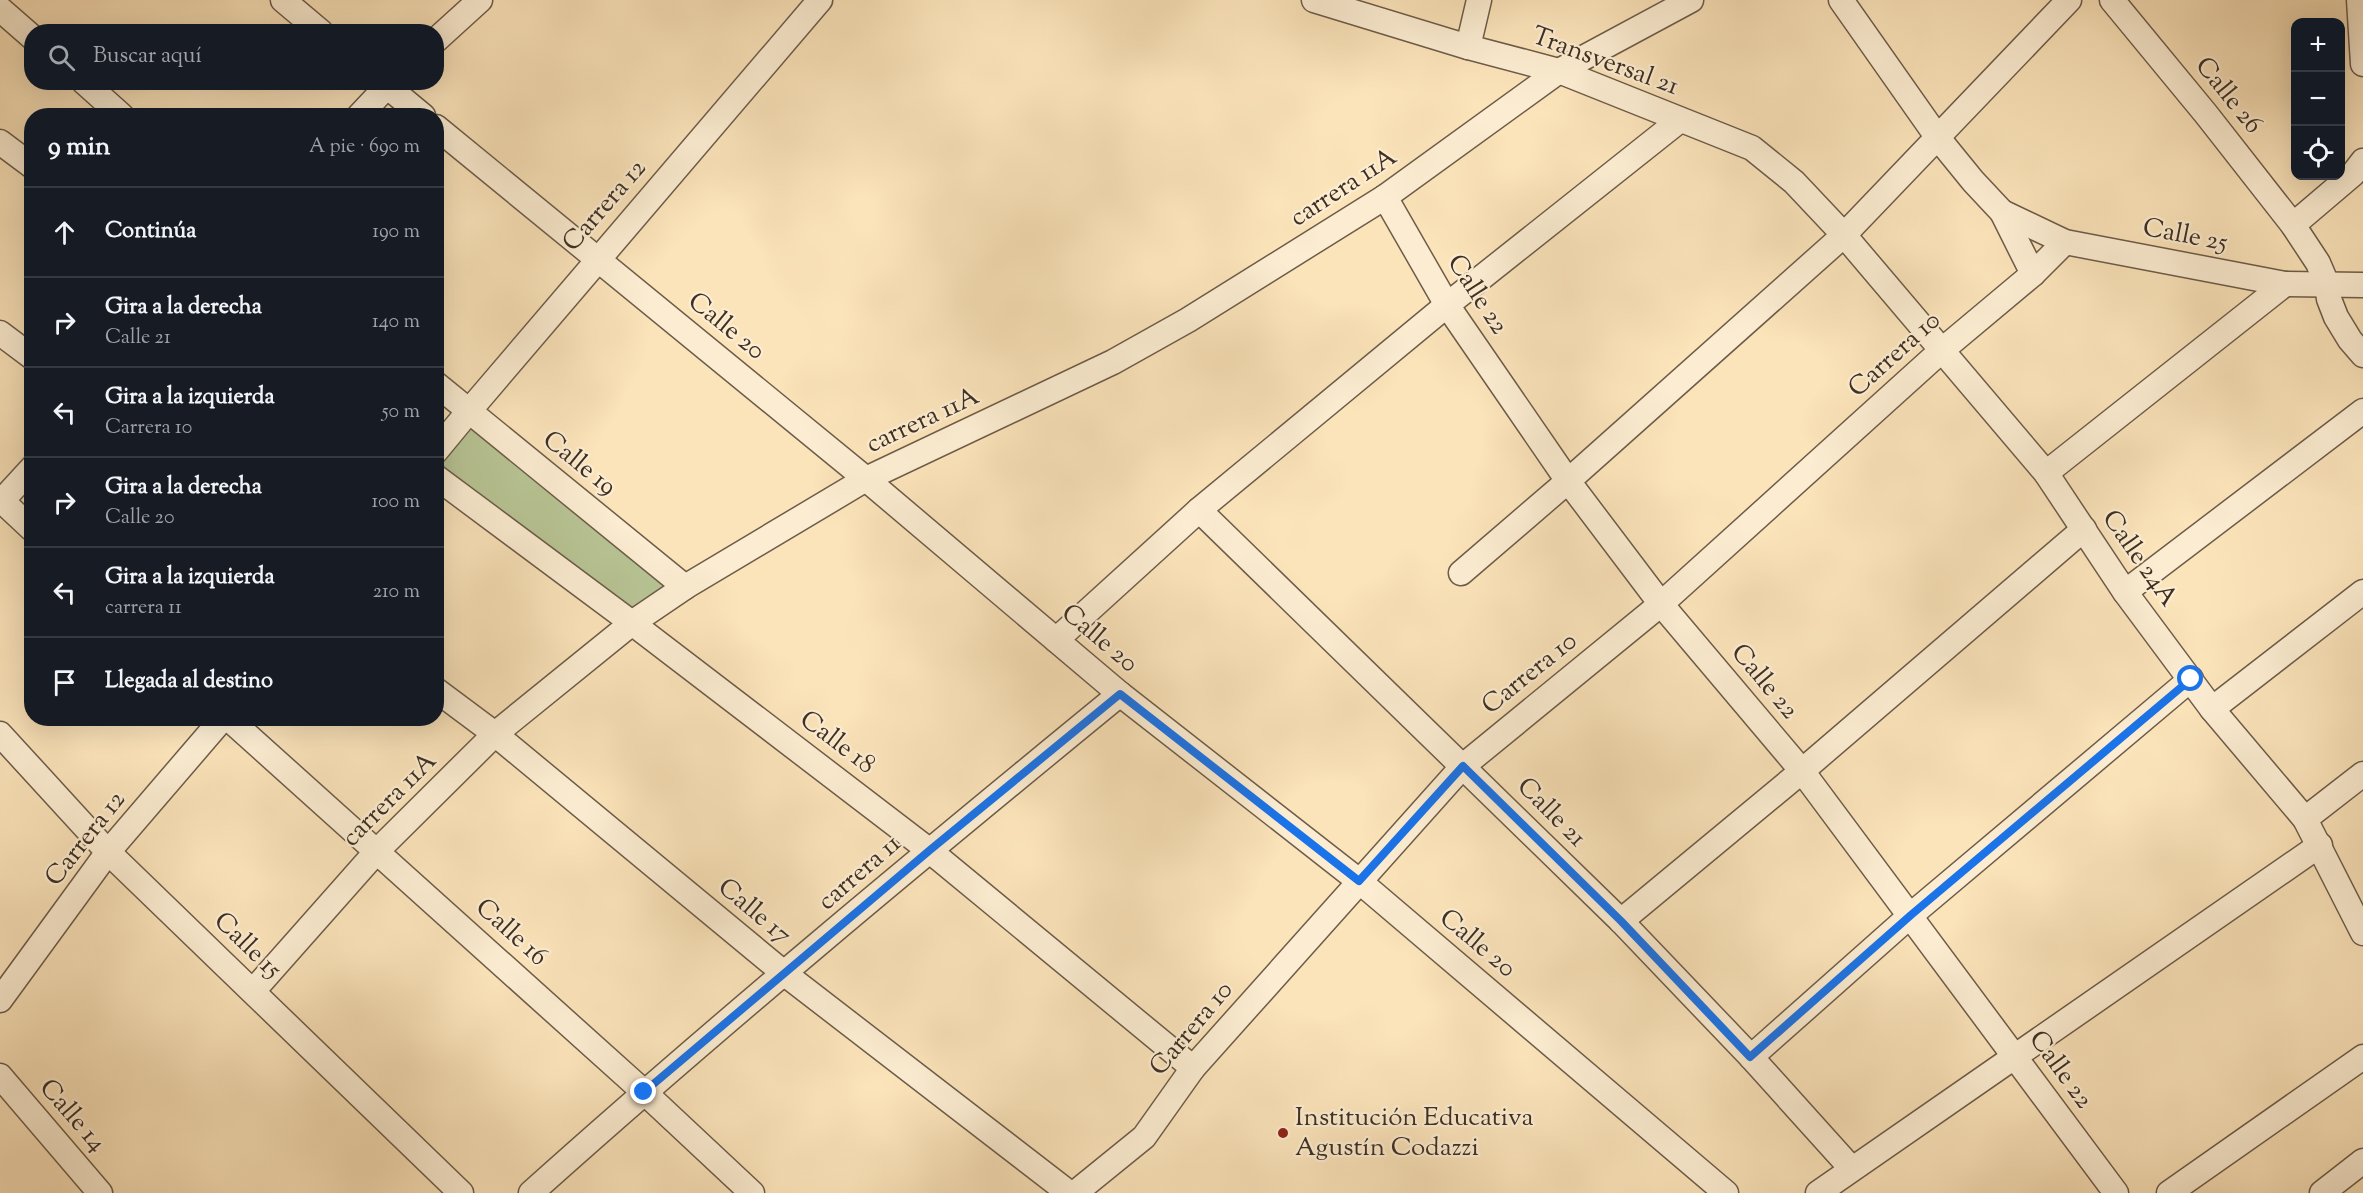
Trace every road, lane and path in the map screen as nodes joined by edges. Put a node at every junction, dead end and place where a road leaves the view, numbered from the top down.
1 (283, 0) edge
2 (480, 0) edge
3 (820, 0) edge
4 (1314, 0) edge
5 (1479, 0) edge
6 (1691, 0) edge
7 (1841, 0) edge
8 (2069, 0) edge
9 (2112, 0) edge
10 (2359, 0) edge
11 (0, 9) edge
12 (312, 24) edge
13 (24, 30) edge
14 (444, 33) edge
15 (1468, 47) junction
16 (2363, 64) edge
17 (1559, 71) junction
18 (93, 90) edge
19 (382, 90) edge
20 (394, 90) edge
21 (113, 108) edge
22 (366, 108) edge
23 (414, 108) edge
24 (1680, 120) junction
25 (444, 133) edge
26 (1938, 138) junction
27 (0, 142) edge
28 (24, 160) edge
29 (2363, 161) edge
30 (1385, 197) junction
31 (2002, 212) junction
32 (2294, 225) junction
33 (1844, 235) junction
34 (2065, 242) junction
35 (598, 258) junction
36 (2033, 274) junction
37 (2285, 284) junction
38 (2327, 284) junction
39 (2363, 285) edge
40 (1447, 305) junction
41 (0, 333) edge
42 (24, 351) edge
43 (1941, 351) junction
44 (2363, 355) edge
45 (444, 391) edge
46 (469, 411) junction
47 (2363, 411) edge
48 (444, 441) edge
49 (2046, 473) junction
50 (24, 477) edge
51 (866, 479) junction
52 (1568, 481) junction
53 (444, 483) edge
54 (1, 501) edge
55 (1199, 510) junction
56 (24, 522) edge
57 (2084, 529) junction
58 (1461, 573) dead end
59 (685, 587) junction
60 (2125, 592) junction
61 (2363, 592) edge
62 (1661, 604) junction
63 (632, 623) junction
64 (1056, 640) junction
65 (2191, 679) junction
66 (1120, 694) junction
67 (444, 696) edge
68 (2212, 709) junction
69 (219, 726) edge
70 (235, 726) edge
71 (0, 734) edge
72 (495, 734) junction
73 (1463, 766) junction
74 (1802, 771) junction
75 (2363, 774) edge
76 (2306, 819) junction
77 (2320, 845) junction
78 (930, 850) junction
79 (377, 851) junction
80 (108, 852) junction
81 (1359, 881) junction
82 (1911, 915) junction
83 (1621, 921) junction
84 (2363, 933) edge
85 (785, 974) junction
86 (253, 991) junction
87 (0, 1000) edge
88 (2014, 1055) junction
89 (1750, 1057) junction
90 (2363, 1057) edge
91 (1193, 1068) junction
92 (0, 1076) edge
93 (644, 1092) junction
94 (2363, 1161) edge
95 (1851, 1168) junction
96 (100, 1193) edge
97 (461, 1193) edge
98 (531, 1193) edge
99 (752, 1193) edge
100 (1069, 1193) edge
101 (1075, 1193) edge
102 (1726, 1193) edge
103 (1818, 1193) edge
104 (2116, 1193) edge
105 (2169, 1193) edge
106 (2322, 1193) edge

1 - 12 street
2 - 14 street
3 - 35 street, Carrera 12
4 - 15 street, Transversal 21
5 - 15 street
6 - 17 street, carrera 11A
7 - 26 street, Calle 25
8 - 26 street
9 - 32 street, Calle 26
10 - 16 street
11 - 13 street
15 - 17 street, Transversal 21
17 - 24 street, Transversal 21
17 - 30 street, carrera 11A
18 - 21 street
19 - 22 street
20 - 23 street
24 - 33 street, Transversal 21
24 - 40 street
25 - 35 street, Calle 20
26 - 31 street, Calle 25
26 - 33 street
27 - 28 street
29 - 32 street
30 - 40 street, Calle 22
30 - 51 street, carrera 11A
31 - 34 street, Calle 25
31 - 36 street, Calle 25
32 - 38 street, Calle 26
33 - 43 street, Calle 24A
33 - 52 street
34 - 36 street, Carrera 10
34 - 37 street, Calle 25
35 - 46 street, Carrera 12
35 - 51 street, Calle 20
36 - 43 street, Carrera 10
37 - 38 street, Calle 25
37 - 49 street
38 - 39 street, Calle 25
38 - 44 street, Calle 26
40 - 52 street, Calle 22
40 - 55 street
41 - 42 street
43 - 49 street, Calle 24A
43 - 62 street, Carrera 10
45 - 46 street, Calle 19
46 - 48 street, Carrera 12
46 - 59 street, Calle 19
47 - 60 street
49 - 57 street, Calle 24A
50 - 54 street
51 - 59 street, carrera 11A
51 - 64 street, Calle 20
52 - 58 street
52 - 62 street, Calle 22
53 - 63 street, Calle 18
54 - 56 street
55 - 64 street
55 - 73 street, Calle 21
57 - 60 street, Calle 24A
57 - 74 street
59 - 63 street, carrera 11A
60 - 65 street, Calle 24A
61 - 68 street
62 - 73 street, Carrera 10
62 - 74 street, Calle 22
63 - 72 street, carrera 11A
63 - 78 street, Calle 18
64 - 66 street, Calle 20
65 - 68 street, Calle 24A
65 - 82 street
66 - 78 street, carrera 11
66 - 81 street, Calle 20
67 - 72 street, Calle 17
68 - 76 street, Calle 24A
69 - 80 street, Carrera 12
70 - 79 street, Calle 16
71 - 80 street, Calle 15
72 - 79 street, carrera 11A
72 - 85 street, Calle 17
73 - 81 street, Carrera 10
73 - 83 street, Calle 21
74 - 82 street, Calle 22
74 - 83 street
75 - 76 street
76 - 77 street, Calle 24A
77 - 84 street, Calle 24A
77 - 88 street
78 - 85 street, carrera 11
78 - 91 street, Calle 18
79 - 86 street, carrera 11A
79 - 93 street, Calle 16
80 - 86 street, Calle 15
80 - 87 street, Carrera 12
81 - 91 street, Carrera 10
81 - 102 street, Calle 20
82 - 88 street, Calle 22
82 - 89 street
83 - 89 street, Calle 21
85 - 93 street, carrera 11
85 - 100 street, Calle 17
86 - 97 street, Calle 15
88 - 95 street
88 - 104 street, Calle 22
89 - 95 street, Calle 21
90 - 105 street
91 - 101 street, Carrera 10
92 - 96 street, Calle 14
93 - 98 street, carrera 11
93 - 99 street, Calle 16
94 - 106 street
95 - 103 street

